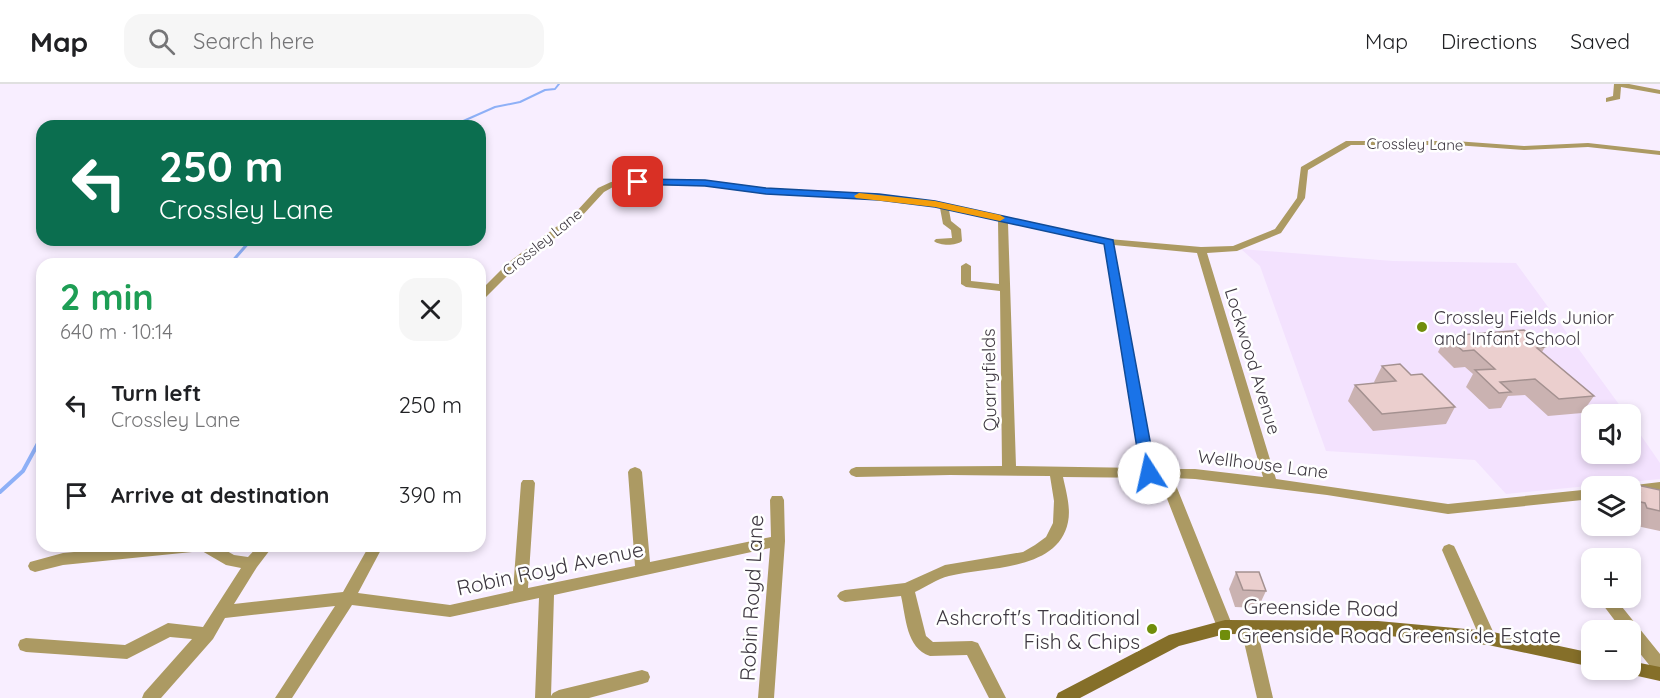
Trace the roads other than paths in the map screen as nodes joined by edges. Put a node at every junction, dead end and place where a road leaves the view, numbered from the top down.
1 (1618, 84) edge
2 (1660, 92) edge
3 (1609, 100) dead end
4 (1660, 153) edge
5 (944, 207) junction
6 (1003, 219) junction
7 (939, 241) dead end
8 (1109, 242) junction
9 (1201, 250) junction
10 (966, 266) dead end
11 (1005, 288) junction
12 (486, 291) edge
13 (1009, 470) junction
14 (635, 472) dead end
15 (856, 472) dead end
16 (1056, 473) junction
17 (1156, 473) junction
18 (528, 483) dead end
19 (1271, 483) junction
20 (1660, 487) edge
21 (1641, 488) edge
22 (1581, 495) edge
23 (777, 500) dead end
24 (778, 541) junction
25 (1449, 550) dead end
26 (136, 552) edge
27 (216, 552) edge
28 (261, 552) edge
29 (373, 552) edge
30 (252, 563) junction
31 (35, 566) dead end
32 (643, 569) junction
33 (907, 589) junction
34 (547, 590) junction
35 (520, 596) junction
36 (845, 596) dead end
37 (348, 598) junction
38 (1614, 608) edge
39 (223, 612) junction
40 (1225, 627) junction
41 (1250, 629) junction
42 (207, 634) junction
43 (1488, 638) junction
44 (26, 645) dead end
45 (1581, 658) edge
46 (1660, 666) edge
47 (1641, 670) edge
48 (1660, 674) edge
49 (642, 676) dead end
50 (150, 698) edge
51 (283, 698) edge
52 (543, 698) edge
53 (559, 698) edge
54 (766, 698) edge
55 (998, 698) edge
56 (1064, 698) edge
57 (1265, 698) edge

1 - 2 street
1 - 3 street
4 - 9 street, Crossley Lane
5 - 6 street, Crossley Lane
5 - 7 street
5 - 12 street, Crossley Lane
6 - 8 street, Crossley Lane
6 - 11 street, Quarryfields
8 - 9 street, Crossley Lane
8 - 17 street
9 - 19 street, Lockwood Avenue
10 - 11 street
11 - 13 street, Quarryfields
13 - 15 street, Wellhouse Lane
13 - 16 street, Wellhouse Lane
14 - 32 street
16 - 17 street, Wellhouse Lane
16 - 33 street
17 - 19 street, Wellhouse Lane
17 - 40 street
18 - 35 street
19 - 22 street, Wellhouse Lane
20 - 21 street
23 - 24 street, Robin Royd Lane
24 - 32 street, Robin Royd Avenue
24 - 54 street, Robin Royd Lane
25 - 43 street
26 - 31 street
27 - 30 street
28 - 30 street
29 - 37 street
30 - 39 street
32 - 34 street, Robin Royd Avenue
33 - 36 street
33 - 55 street
34 - 35 street, Robin Royd Avenue
34 - 52 street
35 - 37 street, Robin Royd Avenue
37 - 39 street, Robin Royd Avenue
37 - 51 street
38 - 46 street
39 - 42 street
40 - 41 street, Greenside Road
40 - 56 street, Greenside Road
41 - 43 street, Greenside Road
41 - 57 street
42 - 44 street
42 - 50 street
43 - 45 street, Greenside Road
47 - 48 street
49 - 53 street

